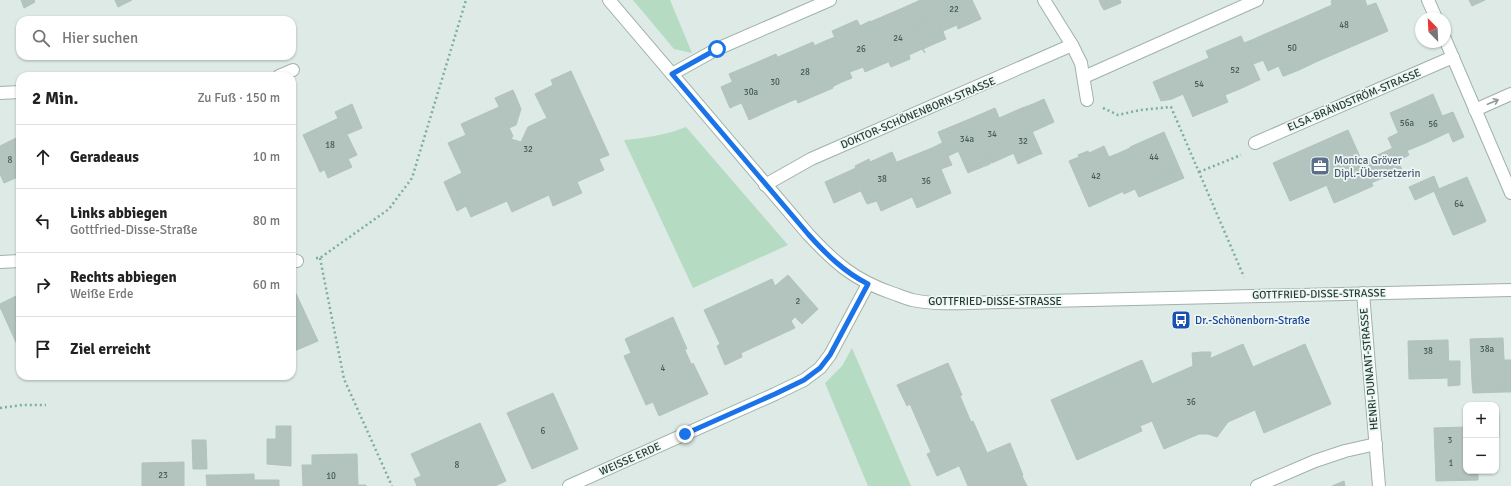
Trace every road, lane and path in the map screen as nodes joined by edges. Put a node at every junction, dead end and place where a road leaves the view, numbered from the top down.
1 (466, 0) edge
2 (608, 0) edge
3 (830, 0) edge
4 (1044, 0) edge
5 (1258, 0) edge
6 (1428, 0) edge
7 (1433, 12) edge
8 (1072, 46) junction
9 (1449, 48) edge
10 (1453, 57) junction
11 (293, 70) dead end
12 (288, 72) edge
13 (672, 74) junction
14 (1084, 77) junction
15 (16, 92) edge
16 (0, 93) edge
17 (1511, 94) edge
18 (1087, 100) joint
19 (1475, 110) junction
20 (1256, 143) joint
21 (1199, 172) junction
22 (765, 184) junction
23 (1511, 193) edge
24 (320, 258) junction
25 (16, 261) edge
26 (296, 261) edge
27 (0, 262) edge
28 (868, 284) junction
29 (1511, 290) edge
30 (1363, 293) junction
31 (1252, 296) junction
32 (46, 405) dead end
33 (0, 408) edge
34 (1376, 444) junction
35 (573, 485) edge
36 (392, 486) edge
37 (1257, 486) edge
38 (1379, 486) edge

1 - 24 path
2 - 13 street, GOTTFRIED-DISSE-STRASSE
3 - 13 street
4 - 8 street
5 - 14 street
6 - 7 street
8 - 14 street
8 - 22 street, DOKTOR-SCHÖNENBORN-STRASSE
9 - 10 street
10 - 19 street
10 - 20 street, ELSA-BRÄNDSTRÖM-STRASSE
11 - 12 street
13 - 22 street, GOTTFRIED-DISSE-STRASSE
14 - 18 street
15 - 16 street
19 -> 17 street
18 - 21 path
19 - 23 street
20 - 21 path
21 - 31 path
22 - 28 street, GOTTFRIED-DISSE-STRASSE
24 - 26 path
24 - 36 path
25 - 27 street
28 - 31 street, GOTTFRIED-DISSE-STRASSE
28 - 35 street, WEISSE ERDE
29 - 30 street, GOTTFRIED-DISSE-STRASSE
30 - 31 street, GOTTFRIED-DISSE-STRASSE
30 - 34 street, HENRI-DUNANT-STRASSE
32 - 33 path
34 - 37 street, HENRI-DUNANT-STRASSE
34 - 38 street, HENRI-DUNANT-STRASSE

